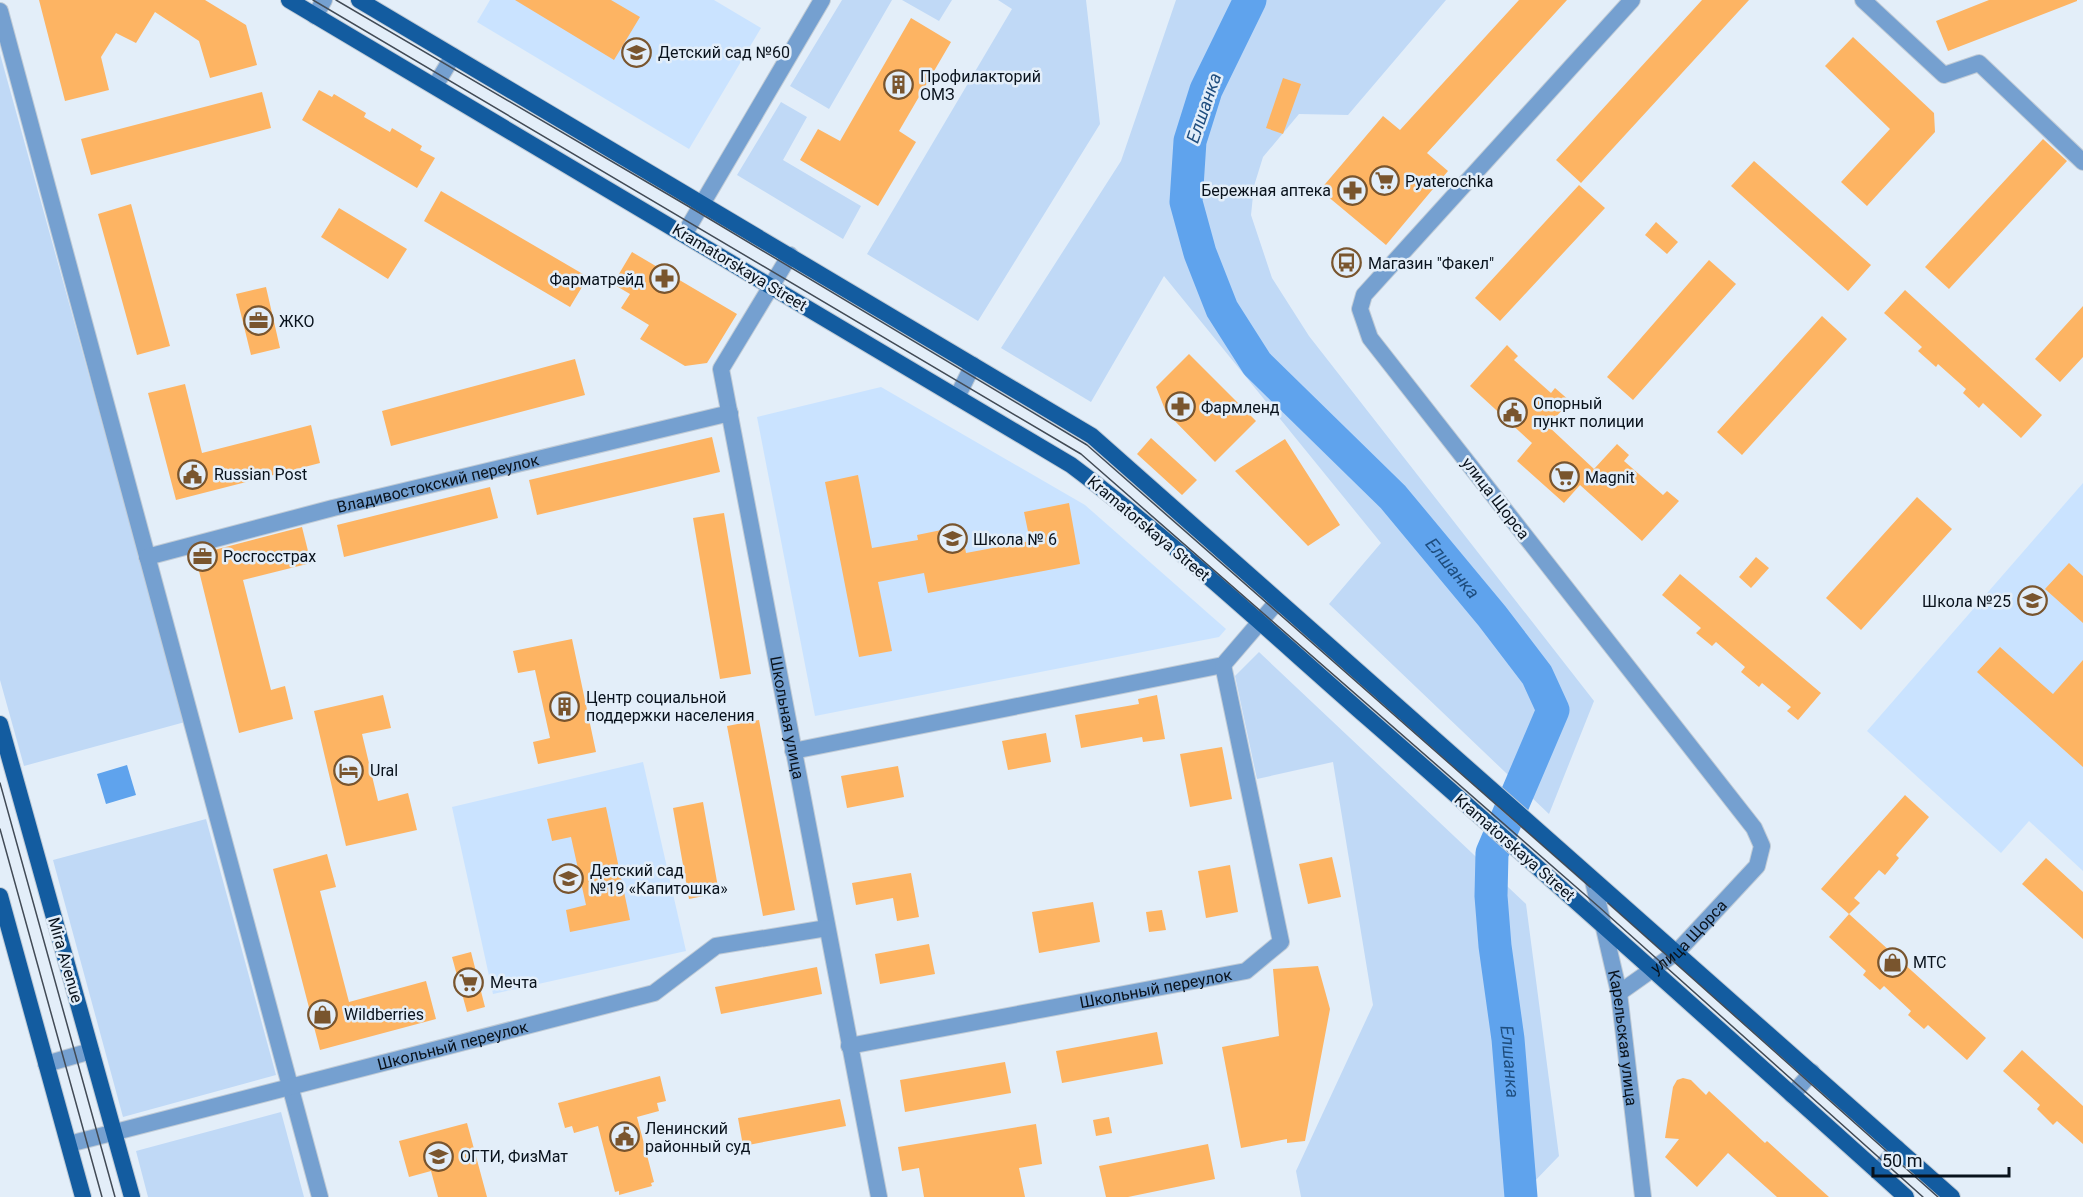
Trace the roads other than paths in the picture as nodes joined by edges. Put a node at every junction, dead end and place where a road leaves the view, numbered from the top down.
1 (289, 0) edge
2 (324, 0) edge
3 (359, 0) edge
4 (822, 0) edge
5 (1632, 0) edge
6 (1863, 0) edge
7 (0, 11) edge
8 (315, 16) junction
9 (453, 56) junction
10 (435, 86) junction
11 (2083, 162) edge
12 (703, 202) junction
13 (685, 233) junction
14 (790, 255) junction
15 (772, 286) junction
16 (973, 365) junction
17 (957, 397) junction
18 (730, 413) junction
19 (147, 557) junction
20 (1277, 602) junction
21 (1259, 622) junction
22 (1223, 665) junction
23 (0, 724) edge
24 (793, 752) junction
25 (1593, 880) junction
26 (0, 896) edge
27 (1602, 924) junction
28 (827, 927) junction
29 (1677, 952) junction
30 (1652, 969) junction
31 (1618, 993) junction
32 (849, 1046) junction
33 (91, 1051) junction
34 (46, 1064) junction
35 (1812, 1072) junction
36 (291, 1086) junction
37 (1792, 1095) junction
38 (114, 1132) junction
39 (69, 1144) junction
40 (1898, 1148) junction
41 (1878, 1172) junction
42 (83, 1197) edge
43 (132, 1197) edge
44 (320, 1197) edge
45 (879, 1197) edge
46 (1643, 1197) edge
47 (1906, 1197) edge
48 (1952, 1197) edge

1 - 8 main road, Kramatorskaya Street
2 - 8 street
3 - 9 main road, Kramatorskaya Street
4 - 12 street
5 - 29 street, улица Щорса
6 - 11 street
7 - 19 street
8 - 10 main road, Kramatorskaya Street
9 - 10 street
9 - 12 main road, Kramatorskaya Street
10 - 13 main road, Kramatorskaya Street
12 - 13 street
12 - 14 main road, Kramatorskaya Street
13 - 15 main road, Kramatorskaya Street
14 - 15 street, Школьная улица
14 - 16 main road, Kramatorskaya Street
15 - 17 main road, Kramatorskaya Street
15 - 18 street, Школьная улица
16 - 17 street
16 - 20 main road, Kramatorskaya Street
17 - 21 main road, Kramatorskaya Street
18 - 19 street, Владивостокский переулок
18 - 24 street, Школьная улица
19 - 36 street
20 - 21 street
20 - 25 main road, Kramatorskaya Street
21 - 22 street
21 - 27 main road, Kramatorskaya Street
22 - 24 street
22 - 32 street, Школьный переулок
23 - 33 main road, Mira Avenue
24 - 28 street, Школьная улица
25 - 27 street, Карельская улица
25 - 29 main road, Kramatorskaya Street
26 - 34 main road
27 - 30 main road, Kramatorskaya Street
27 - 31 street, Карельская улица
28 - 32 street, Школьная улица
28 - 36 street, Школьный переулок
29 - 30 street, улица Щорса
29 - 35 main road, Kramatorskaya Street
30 - 31 street, улица Щорса
30 - 37 main road, Kramatorskaya Street
31 - 46 street, Карельская улица
32 - 45 street, Школьная улица
33 - 34 street
33 - 38 main road, Mira Avenue
34 - 39 main road
35 - 37 street
35 - 40 main road, Kramatorskaya Street
36 - 38 street, Школьный переулок
36 - 44 street
37 - 41 main road, Kramatorskaya Street
38 - 39 street, Школьный переулок
38 - 43 main road, Mira Avenue
39 - 42 main road
40 - 41 street
40 - 48 main road, Kramatorskaya Street
41 - 47 main road, Kramatorskaya Street

